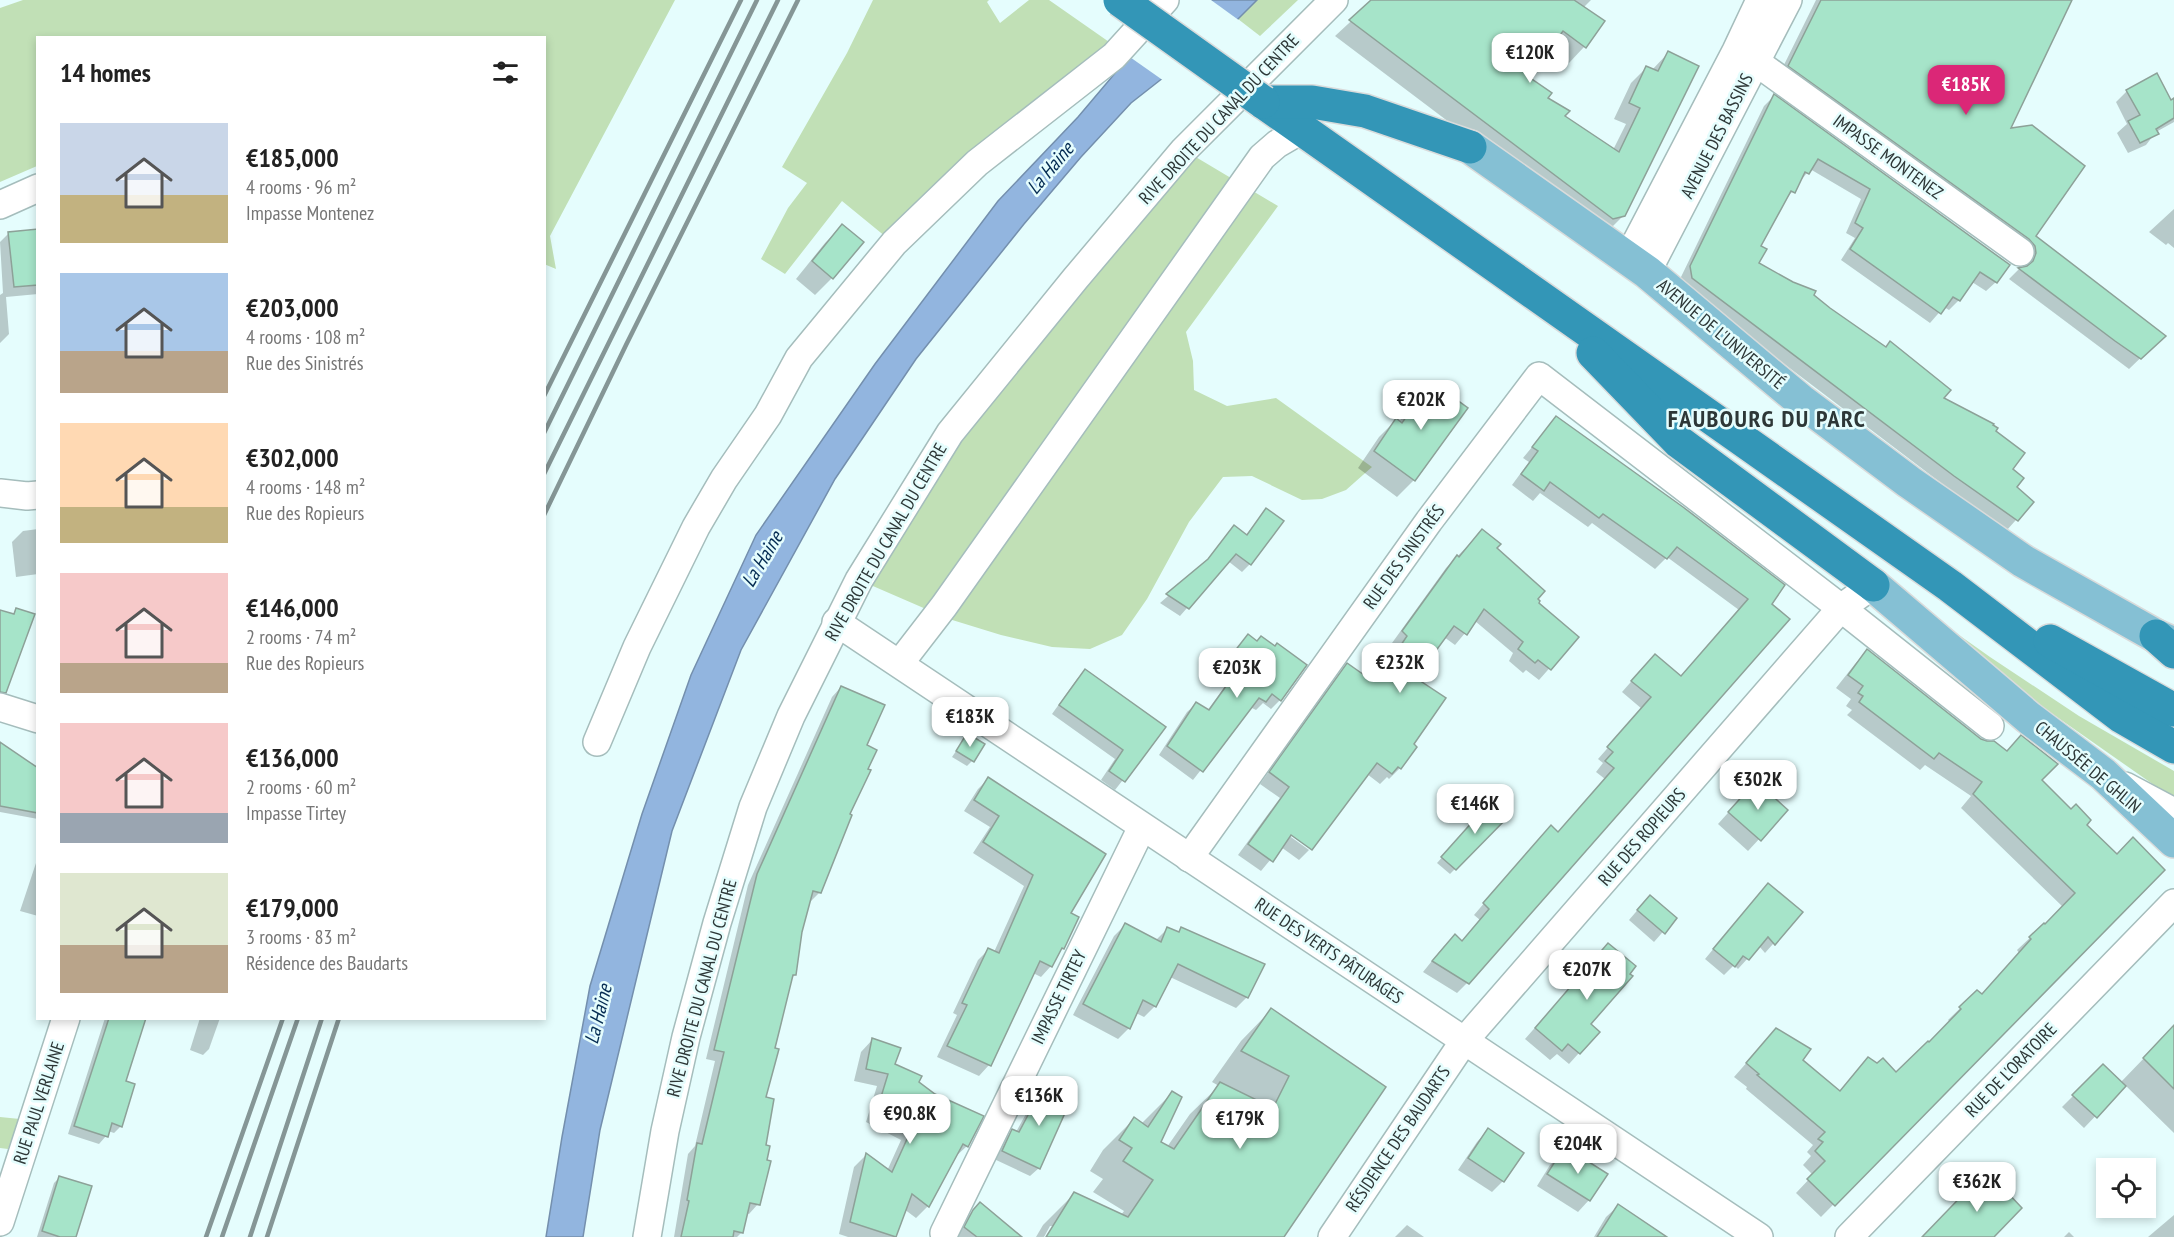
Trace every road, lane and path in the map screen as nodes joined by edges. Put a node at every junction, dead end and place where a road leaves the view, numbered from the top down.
1 (1120, 0) edge
2 (1166, 0) edge
3 (1334, 0) edge
4 (1760, 0) edge
5 (1788, 0) edge
6 (1756, 62) junction
7 (1263, 102) junction
8 (1301, 130) junction
9 (1470, 147) joint
10 (36, 189) edge
11 (0, 205) edge
12 (2020, 252) dead end
13 (1637, 265) junction
14 (1537, 296) junction
15 (0, 493) edge
16 (36, 495) edge
17 (1873, 585) junction
18 (1950, 586) junction
19 (1841, 608) junction
20 (837, 622) junction
21 (2168, 644) edge
22 (900, 663) junction
23 (0, 707) edge
24 (2174, 710) edge
25 (36, 718) edge
26 (1990, 726) dead end
27 (597, 742) dead end
28 (2174, 747) edge
29 (2103, 774) junction
30 (2174, 812) edge
31 (1142, 827) junction
32 (2174, 841) edge
33 (1189, 858) junction
34 (2174, 903) edge
35 (65, 1020) edge
36 (1464, 1041) junction
37 (0, 1222) edge
38 (944, 1233) dead end
39 (647, 1237) edge
40 (1332, 1237) edge
41 (1760, 1237) edge
42 (1849, 1237) edge

1 - 7 highway, bridge
2 - 27 street
3 - 20 street, RIVE DROITE DU CANAL DU CENTRE
4 - 13 street
5 - 6 street, AVENUE DES BASSINS
6 - 12 street, IMPASSE MONTENEZ
6 - 13 street, AVENUE DES BASSINS
7 - 8 highway
7 - 9 highway
8 - 14 highway
8 - 22 street
9 - 13 main road, AVENUE DE L'UNIVERSITÉ
10 - 11 street
13 - 21 main road, AVENUE DE L'UNIVERSITÉ
14 - 17 highway
14 - 18 highway
15 - 16 street
17 - 19 street, RUE DES ROPIEURS
17 - 29 main road, CHAUSSÉE DE GHLIN
18 - 24 highway
18 - 28 highway
19 - 26 street
19 - 33 street, RUE DES SINISTRÉS
19 - 36 street, RUE DES ROPIEURS
20 - 22 street, RUE DES VERTS PÂTURAGES
20 - 39 street, RIVE DROITE DU CANAL DU CENTRE
22 - 31 street, RUE DES VERTS PÂTURAGES
23 - 25 street
29 - 30 street
29 - 32 main road, CHAUSSÉE DE GHLIN
31 - 33 street, RUE DES VERTS PÂTURAGES
31 - 38 street, IMPASSE TIRTEY
33 - 36 street, RUE DES VERTS PÂTURAGES
34 - 42 street, RUE DE L'ORATOIRE
35 - 37 street, RUE PAUL VERLAINE
36 - 40 street, RÉSIDENCE DES BAUDARTS
36 - 41 street, RUE DES VERTS PÂTURAGES

